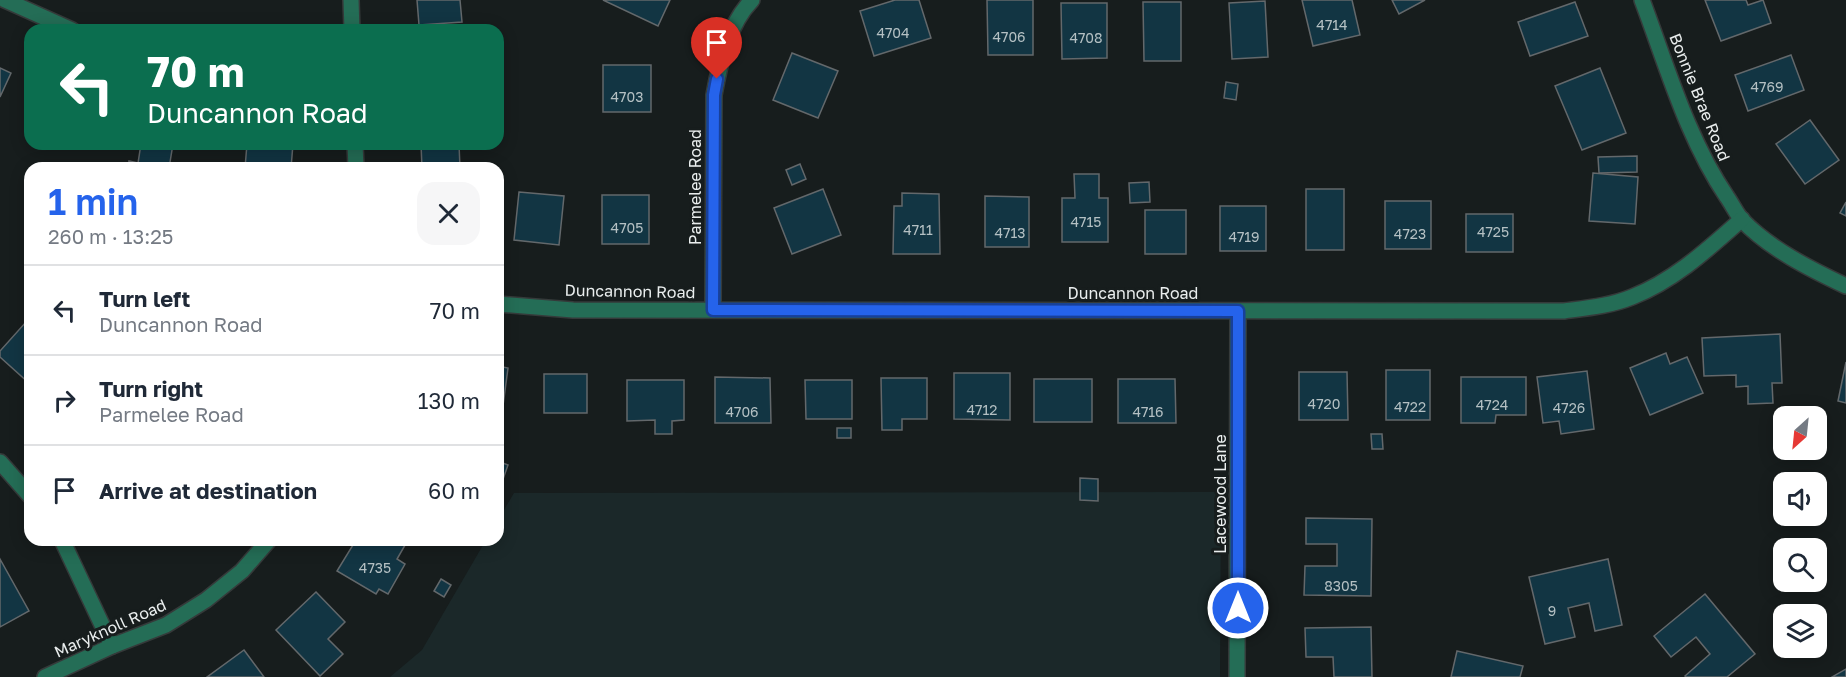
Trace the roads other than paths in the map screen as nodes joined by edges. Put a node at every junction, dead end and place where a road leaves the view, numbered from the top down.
1 (5, 0) edge
2 (351, 0) edge
3 (752, 0) edge
4 (1642, 0) edge
5 (59, 24) edge
6 (352, 24) edge
7 (1742, 219) junction
8 (1846, 286) edge
9 (504, 304) edge
10 (713, 310) junction
11 (1238, 311) junction
12 (0, 462) edge
13 (24, 489) edge
14 (65, 546) edge
15 (264, 546) edge
16 (112, 646) junction
17 (45, 677) edge
18 (1237, 677) edge

1 - 5 street
2 - 6 street
3 - 10 street, Parmelee Road
4 - 7 street, Bonnie Brae Road
7 - 8 street, Bonnie Brae Road
7 - 11 street, Duncannon Road
9 - 10 street, Duncannon Road
10 - 11 street, Duncannon Road
11 - 18 street, Lacewood Lane
12 - 13 street
14 - 16 street
15 - 16 street, Maryknoll Road
16 - 17 street, Maryknoll Road

